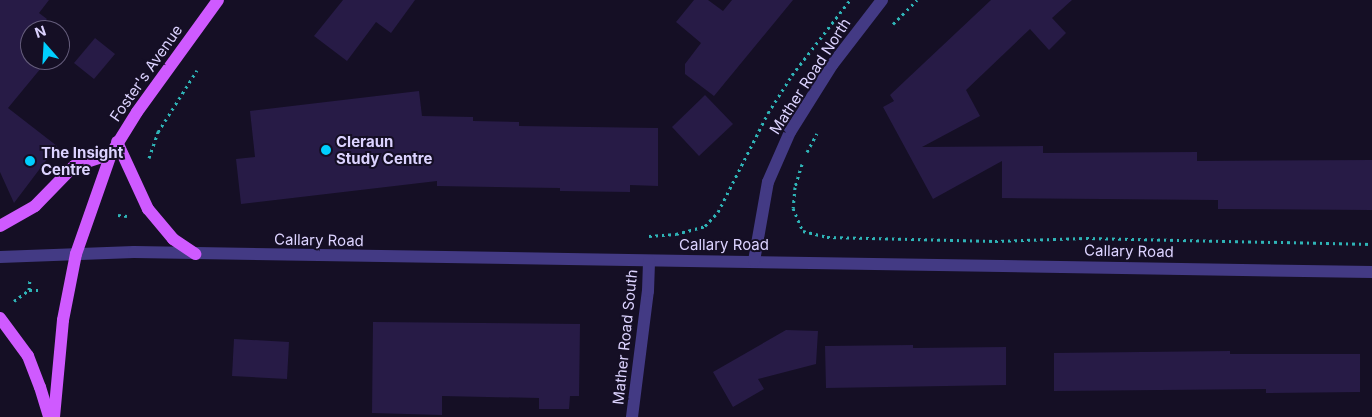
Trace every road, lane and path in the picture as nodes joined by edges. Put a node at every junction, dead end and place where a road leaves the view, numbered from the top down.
1 (218, 0) edge
2 (850, 0) edge
3 (882, 0) edge
4 (917, 0) edge
5 (890, 27) dead end
6 (198, 68) dead end
7 (821, 127) dead end
8 (117, 142) junction
9 (110, 154) junction
10 (148, 162) dead end
11 (0, 226) edge
12 (640, 237) dead end
13 (1372, 244) edge
14 (76, 254) junction
15 (195, 254) junction
16 (0, 257) edge
17 (649, 261) junction
18 (754, 261) junction
19 (1372, 272) edge
20 (30, 279) dead end
21 (29, 290) junction
22 (40, 290) dead end
23 (13, 301) dead end
24 (0, 318) edge
25 (49, 417) edge
26 (54, 417) edge
27 (632, 417) edge

1 - 8 main road, Foster's Avenue
2 - 12 path
3 - 18 street, Mather Road North
4 - 5 path
6 - 10 path
7 - 13 path
8 - 9 main road, Foster's Avenue
8 - 15 main road
9 - 11 main road
9 - 14 main road, Foster's Avenue
14 - 15 street, Callary Road
14 - 16 street, Callary Road
14 - 26 main road, Foster's Avenue
15 - 17 street, Callary Road
17 - 18 street, Callary Road
17 - 27 street, Mather Road South
18 - 19 street, Callary Road
20 - 21 path
21 - 22 path
21 - 23 path
24 - 25 main road

